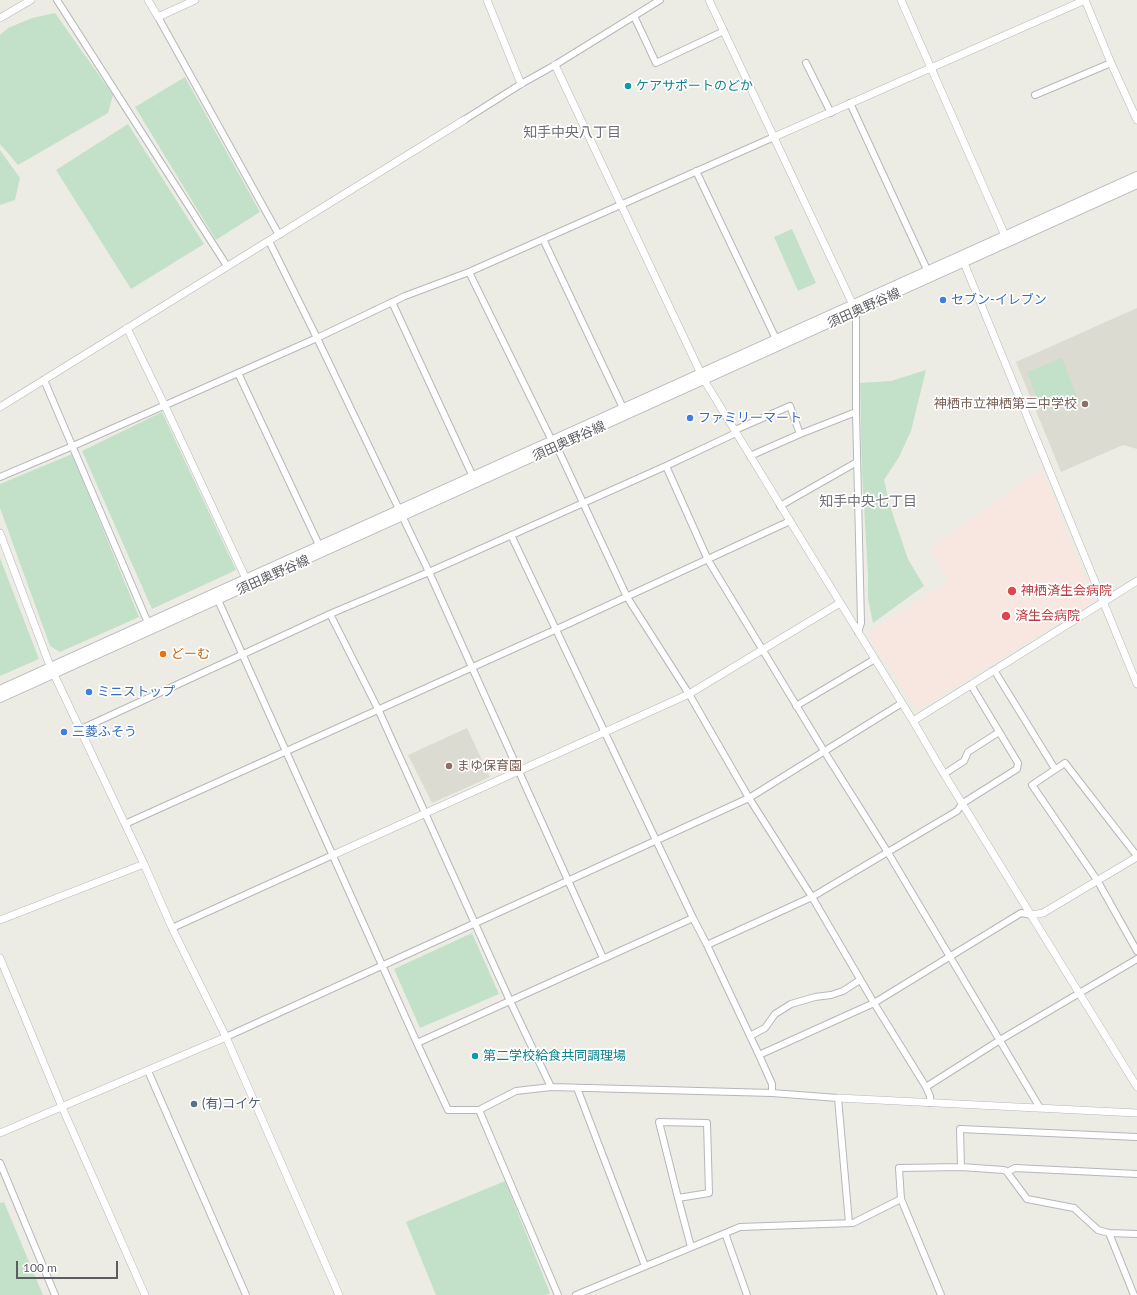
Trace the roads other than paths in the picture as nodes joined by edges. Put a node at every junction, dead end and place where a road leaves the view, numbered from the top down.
1 (31, 0) edge
2 (58, 0) edge
3 (148, 0) edge
4 (195, 0) edge
5 (487, 0) edge
6 (660, 0) edge
7 (709, 0) edge
8 (901, 0) edge
9 (1085, 0) edge
10 (634, 16) junction
11 (158, 17) junction
12 (0, 18) edge
13 (724, 31) junction
14 (806, 62) dead end
15 (1111, 63) junction
16 (555, 66) junction
17 (931, 68) junction
18 (521, 84) junction
19 (1034, 95) dead end
20 (850, 103) junction
21 (831, 112) junction
22 (464, 120) joint
23 (1137, 120) edge
24 (774, 137) junction
25 (696, 171) junction
26 (1137, 176) edge
27 (1137, 184) edge
28 (621, 204) junction
29 (279, 235) junction
30 (543, 239) junction
31 (1006, 239) junction
32 (269, 241) junction
33 (963, 259) junction
34 (227, 266) junction
35 (469, 272) junction
36 (929, 274) junction
37 (392, 302) junction
38 (854, 308) junction
39 (127, 328) junction
40 (317, 338) junction
41 (778, 343) junction
42 (238, 373) junction
43 (703, 376) junction
44 (44, 380) junction
45 (165, 406) junction
46 (0, 407) edge
47 (623, 408) junction
48 (856, 412) junction
49 (735, 432) junction
50 (800, 434) junction
51 (554, 444) junction
52 (73, 446) junction
53 (750, 456) junction
54 (857, 462) junction
55 (666, 466) junction
56 (0, 477) edge
57 (474, 480) junction
58 (583, 502) junction
59 (780, 506) junction
60 (400, 513) junction
61 (790, 521) junction
62 (0, 533) edge
63 (511, 535) junction
64 (319, 546) junction
65 (708, 560) junction
66 (429, 572) junction
67 (1137, 581) edge
68 (247, 583) junction
69 (627, 597) junction
70 (218, 600) junction
71 (1104, 602) junction
72 (840, 603) junction
73 (330, 614) junction
74 (148, 623) junction
75 (556, 629) junction
76 (858, 632) junction
77 (762, 650) junction
78 (243, 655) junction
79 (875, 659) junction
80 (472, 667) junction
81 (52, 670) junction
82 (994, 670) junction
83 (1137, 684) edge
84 (970, 685) junction
85 (0, 690) edge
86 (689, 694) junction
87 (0, 698) edge
88 (902, 703) junction
89 (796, 706) junction
90 (378, 709) junction
91 (913, 720) junction
92 (79, 730) junction
93 (605, 732) junction
94 (999, 732) junction
95 (286, 751) junction
96 (824, 751) junction
97 (1056, 769) junction
98 (519, 771) junction
99 (944, 774) junction
100 (749, 798) junction
101 (963, 803) junction
102 (426, 813) junction
103 (125, 824) junction
104 (656, 841) junction
105 (887, 851) junction
106 (333, 855) junction
107 (1137, 857) edge
108 (144, 864) junction
109 (1097, 880) junction
110 (568, 881) junction
111 (812, 897) junction
112 (1032, 915) junction
113 (693, 918) junction
114 (0, 920) edge
115 (475, 922) junction
116 (172, 928) junction
117 (707, 945) junction
118 (1137, 951) edge
119 (949, 957) junction
120 (0, 958) edge
121 (603, 958) junction
122 (1137, 959) edge
123 (382, 965) junction
124 (860, 980) junction
125 (1079, 994) junction
126 (510, 1001) junction
127 (874, 1003) junction
128 (750, 1036) junction
129 (226, 1037) junction
130 (1000, 1040) junction
131 (417, 1043) junction
132 (759, 1055) junction
133 (148, 1071) junction
134 (551, 1087) junction
135 (926, 1087) junction
136 (1137, 1087) edge
137 (577, 1088) junction
138 (772, 1093) junction
139 (838, 1098) junction
140 (930, 1103) junction
141 (62, 1107) junction
142 (1040, 1108) junction
143 (479, 1110) junction
144 (1137, 1113) edge
145 (0, 1133) edge
146 (1137, 1137) edge
147 (0, 1163) edge
148 (961, 1167) junction
149 (1007, 1172) junction
150 (1137, 1174) edge
151 (678, 1198) junction
152 (900, 1199) junction
153 (849, 1223) junction
154 (725, 1233) junction
155 (1109, 1233) junction
156 (1137, 1234) edge
157 (691, 1247) junction
158 (645, 1266) junction
159 (591, 1292) edge
160 (55, 1295) edge
161 (145, 1295) edge
162 (246, 1295) edge
163 (339, 1295) edge
164 (558, 1295) edge
165 (576, 1295) edge
166 (747, 1295) edge
167 (941, 1295) edge
168 (1134, 1295) edge

1 - 12 street
2 - 34 street
3 - 11 street
4 - 11 street
5 - 18 street
6 - 10 street
7 - 13 street
8 - 17 street
9 - 15 street
9 - 17 street
10 - 13 street
10 - 16 street
11 - 29 street
13 - 24 street
14 - 21 street
15 - 19 street
15 - 23 street
16 - 18 street
16 - 28 street
17 - 20 street
17 - 31 street
18 - 22 street
20 - 21 street
20 - 36 street
21 - 24 street
22 - 29 street
24 - 25 street
24 - 38 street
25 - 28 street
25 - 41 street
26 - 31 main road, 須田奥野谷線
27 - 31 main road, 須田奥野谷線
28 - 30 street
28 - 43 street
29 - 32 street
30 - 35 street
30 - 47 street
31 - 33 main road, 須田奥野谷線
32 - 34 street
32 - 40 street
33 - 36 main road, 須田奥野谷線
33 - 71 street
34 - 39 street
35 - 37 street
35 - 51 street
36 - 38 main road, 須田奥野谷線
37 - 40 street
37 - 57 street
38 - 41 main road, 須田奥野谷線
38 - 48 street
39 - 44 street
39 - 45 street
40 - 42 street
40 - 60 street
41 - 43 main road, 須田奥野谷線
42 - 45 street
42 - 64 street
43 - 47 main road, 須田奥野谷線
43 - 49 street
43 - 51 main road, 須田奥野谷線
44 - 46 street
44 - 52 street
45 - 52 street
45 - 68 street
47 - 51 main road, 須田奥野谷線
48 - 50 street
48 - 54 street
49 - 50 street
49 - 53 street
49 - 55 street
50 - 53 street
51 - 57 main road, 須田奥野谷線
51 - 58 street
52 - 56 street
52 - 74 street
53 - 59 street
54 - 59 street
54 - 76 street
55 - 58 street
55 - 65 street
57 - 60 main road, 須田奥野谷線
58 - 63 street
58 - 69 street
59 - 61 street
60 - 64 main road, 須田奥野谷線
60 - 66 street
60 - 68 main road, 須田奥野谷線
61 - 65 street
61 - 72 street
62 - 81 street
63 - 66 street
63 - 75 street
64 - 68 main road, 須田奥野谷線
65 - 69 street
65 - 77 street
66 - 73 street
66 - 80 street
67 - 71 street
68 - 70 main road, 須田奥野谷線
68 - 74 main road, 須田奥野谷線
69 - 75 street
69 - 86 street
70 - 78 street
70 - 81 main road, 須田奥野谷線
71 - 82 street
71 - 83 street
72 - 76 street
72 - 77 street
73 - 78 street
73 - 90 street
74 - 81 main road, 須田奥野谷線
75 - 80 street
75 - 93 street
76 - 79 street
77 - 86 street
77 - 89 street
78 - 92 street
78 - 95 street
79 - 88 street
79 - 89 street
80 - 90 street
80 - 98 street
81 - 85 main road, 須田奥野谷線
81 - 87 main road, 須田奥野谷線
81 - 92 street
82 - 84 street
82 - 97 street
84 - 91 street
84 - 94 street
86 - 93 street
86 - 100 street
88 - 91 street
88 - 96 street
89 - 96 street
90 - 95 street
90 - 102 street
91 - 99 street
92 - 103 street
93 - 98 street
93 - 104 street
94 - 99 street
94 - 101 street
95 - 103 street
95 - 106 street
96 - 100 street
96 - 105 street
97 - 107 street
97 - 109 street
98 - 102 street
98 - 110 street
99 - 101 street
100 - 104 street
100 - 111 street
101 - 105 street
101 - 112 street
102 - 106 street
102 - 115 street
103 - 108 street
104 - 110 street
104 - 113 street
105 - 111 street
105 - 119 street
106 - 116 street
106 - 123 street
107 - 109 street
108 - 114 street
108 - 116 street
109 - 112 street
109 - 118 street
110 - 115 street
110 - 121 street
111 - 117 street
111 - 124 street
112 - 119 street
112 - 125 street
113 - 117 street
113 - 121 street
115 - 123 street
115 - 126 street
116 - 129 street
117 - 128 street
119 - 127 street
119 - 130 street
120 - 141 street
121 - 126 street
122 - 125 street
123 - 129 street
123 - 131 street
124 - 127 street
124 - 128 street
125 - 130 street
125 - 136 street
126 - 131 street
126 - 134 street
127 - 132 street
127 - 135 street
128 - 132 street
129 - 133 street
129 - 163 street
130 - 135 street
130 - 142 street
131 - 143 street
132 - 138 street
133 - 141 street
133 - 162 street
134 - 137 street
134 - 143 street
135 - 140 street
137 - 138 street
137 - 158 street
138 - 139 street
139 - 140 street
139 - 153 street
140 - 142 street
141 - 145 street
141 - 161 street
142 - 144 street
143 - 164 street
146 - 148 street
147 - 160 street
148 - 149 street
148 - 152 street
149 - 150 street
149 - 155 street
151 - 151 street
151 - 157 street
152 - 153 street
152 - 167 street
153 - 154 street
154 - 157 street
154 - 166 street
155 - 156 street
155 - 168 street
157 - 158 street
158 - 159 street
159 - 165 street

